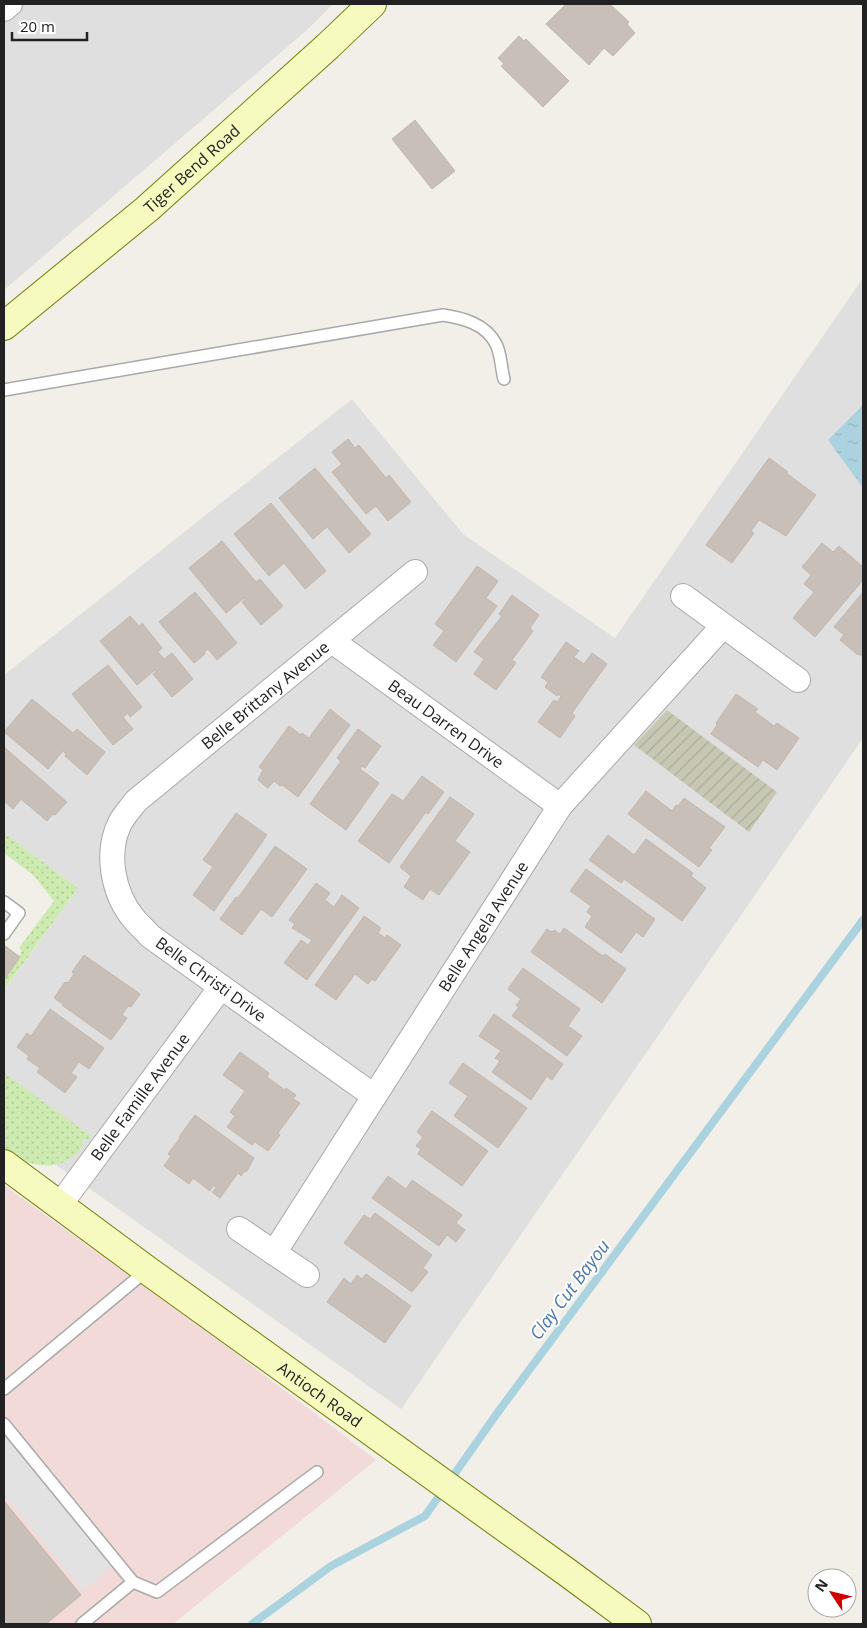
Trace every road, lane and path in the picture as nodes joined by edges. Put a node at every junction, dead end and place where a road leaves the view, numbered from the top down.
1 (10, 4) edge
2 (372, 4) edge
3 (4, 9) edge
4 (4, 326) edge
5 (504, 379) dead end
6 (4, 390) edge
7 (415, 572) dead end
8 (683, 596) dead end
9 (723, 626) junction
10 (332, 641) junction
11 (798, 680) dead end
12 (560, 806) junction
13 (120, 824) joint
14 (4, 902) edge
15 (4, 934) edge
16 (221, 987) junction
17 (374, 1096) junction
18 (4, 1164) edge
19 (59, 1206) junction
20 (239, 1229) dead end
21 (274, 1253) junction
22 (147, 1270) junction
23 (307, 1275) dead end
24 (4, 1389) edge
25 (4, 1424) edge
26 (317, 1472) dead end
27 (133, 1582) junction
28 (82, 1624) edge
29 (637, 1624) edge

1 - 3 street
2 - 4 street, Tiger Bend Road
5 - 6 lane
7 - 10 street, Belle Brittany Avenue
8 - 9 street
9 - 11 street
9 - 12 street, Belle Angela Avenue
10 - 12 street, Beau Darren Drive
10 - 13 street, Belle Brittany Avenue
12 - 17 street, Belle Angela Avenue
13 - 16 street, Belle Christi Drive
14 - 15 lane
16 - 17 street, Belle Christi Drive
16 - 19 street, Belle Famille Avenue
17 - 21 street, Belle Angela Avenue
18 - 19 street, Antioch Road
19 - 22 street, Antioch Road
20 - 21 street
21 - 23 street
22 - 24 lane
22 - 29 street, Antioch Road
25 - 27 lane
26 - 27 lane
27 - 28 lane

